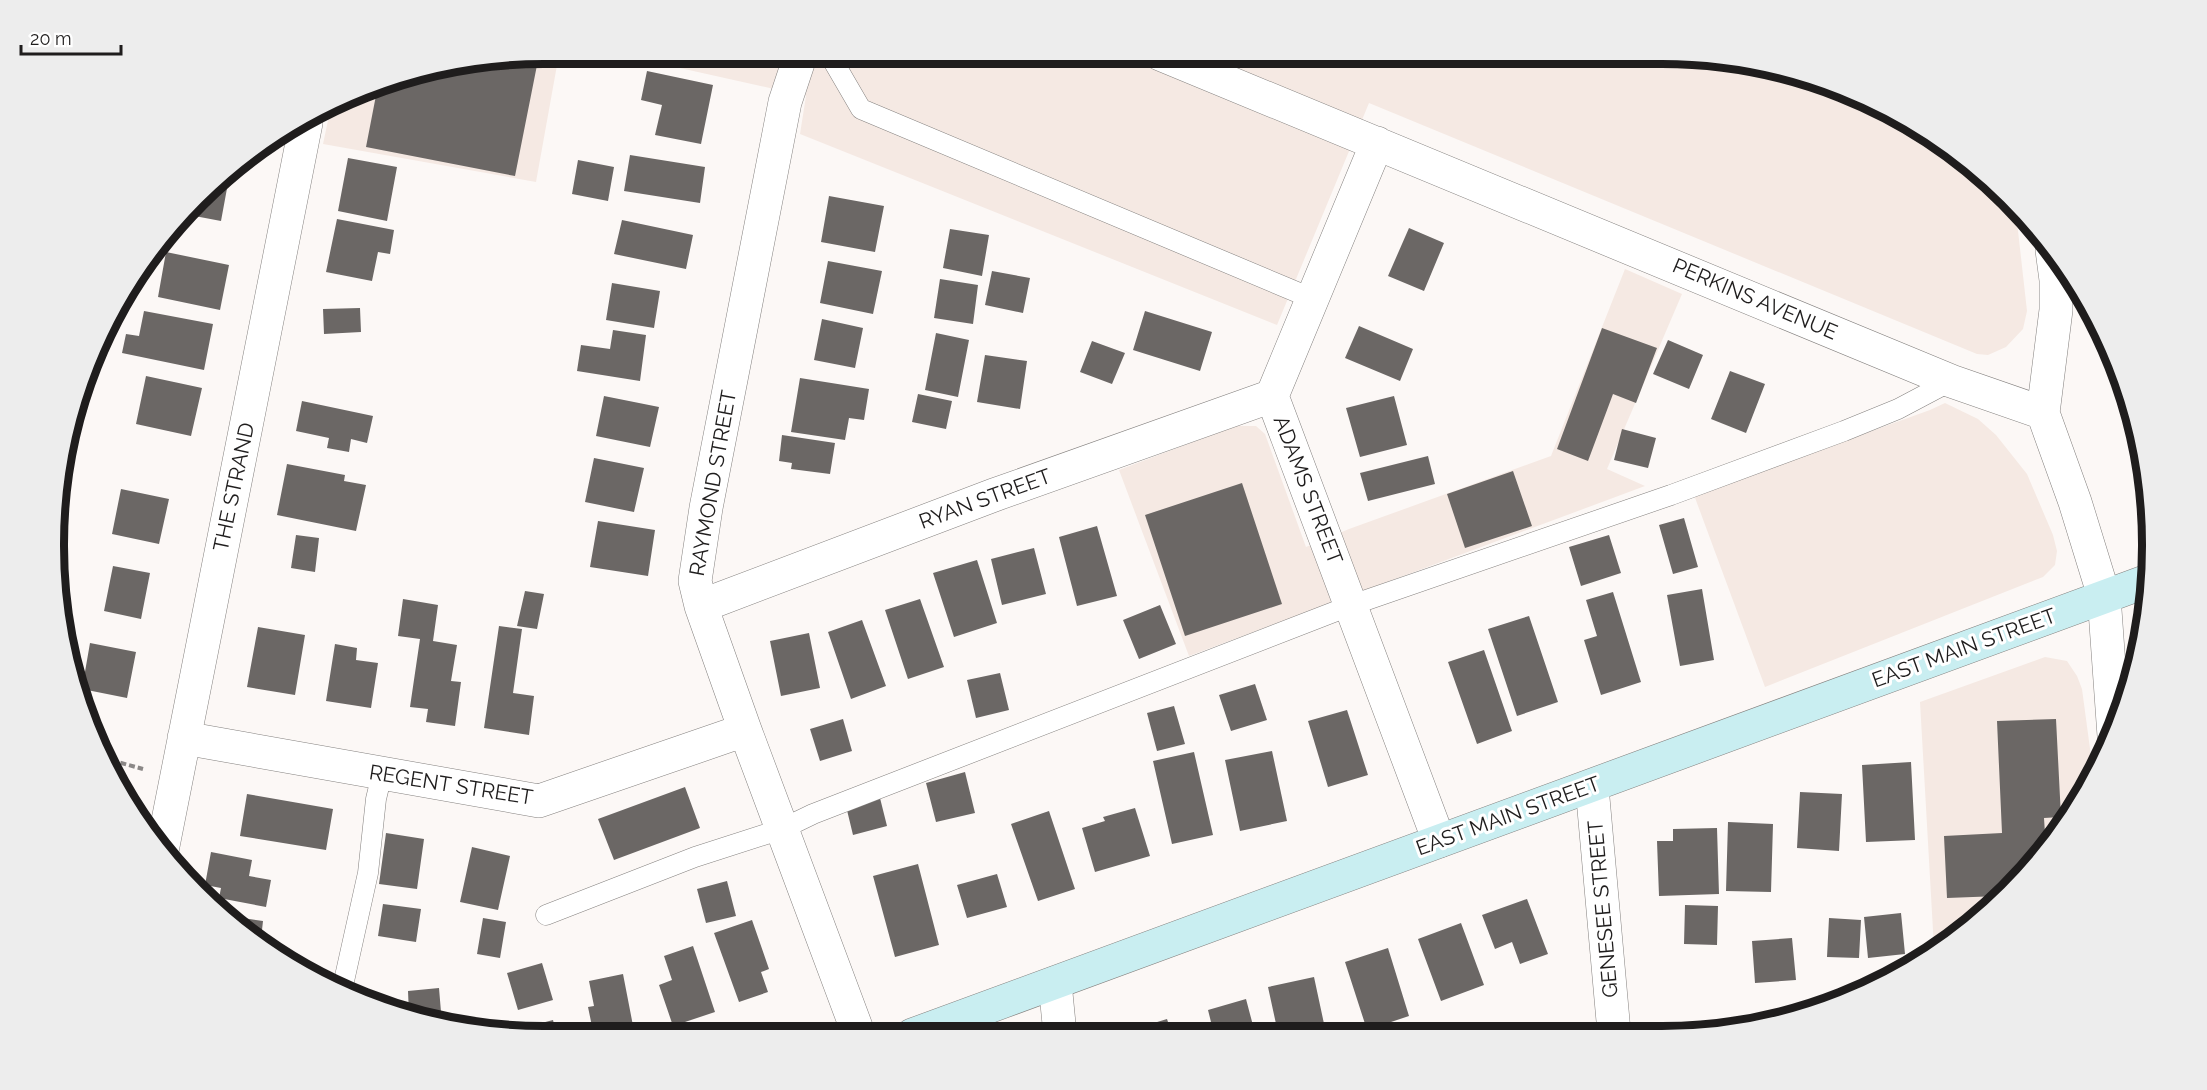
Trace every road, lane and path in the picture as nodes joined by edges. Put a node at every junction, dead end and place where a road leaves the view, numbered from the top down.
1 (798, 64) edge
2 (835, 64) edge
3 (1184, 64) edge
4 (305, 129) edge
5 (1377, 143) junction
6 (2054, 268) edge
7 (1311, 298) junction
8 (1951, 381) junction
9 (1272, 396) junction
10 (2043, 413) junction
11 (2140, 583) edge
12 (2104, 596) junction
13 (1352, 605) junction
14 (701, 606) junction
15 (2112, 712) edge
16 (745, 730) junction
17 (184, 738) junction
18 (116, 761) edge
19 (382, 774) junction
20 (176, 778) junction
21 (1592, 787) junction
22 (782, 829) junction
23 (164, 838) edge
24 (1439, 841) junction
25 (546, 915) dead end
26 (344, 981) edge
27 (1055, 983) junction
28 (856, 1026) edge
29 (937, 1026) edge
30 (1059, 1026) edge
31 (1613, 1026) edge

1 - 14 street, RAYMOND STREET
2 - 7 lane
3 - 5 street, PERKINS AVENUE
4 - 17 street, THE STRAND
5 - 7 street, ADAMS STREET
5 - 8 street, PERKINS AVENUE
6 - 10 street
7 - 9 street, ADAMS STREET
8 - 10 street, PERKINS AVENUE
8 - 13 lane
9 - 13 street, ADAMS STREET
9 - 14 street, RYAN STREET
10 - 12 street
11 - 12 main road, EAST MAIN STREET
12 - 15 street
12 - 21 main road, EAST MAIN STREET
13 - 22 lane
13 - 24 street, ADAMS STREET
14 - 16 street, RAYMOND STREET
16 - 19 street, REGENT STREET
16 - 22 street, RAYMOND STREET
17 - 19 street, REGENT STREET
17 - 20 street, THE STRAND
18 - 20 path
19 - 26 lane
20 - 23 street, THE STRAND
21 - 24 main road, EAST MAIN STREET
21 - 31 street, GENESEE STREET
22 - 25 lane
22 - 28 street, RAYMOND STREET
24 - 27 main road, EAST MAIN STREET
27 - 29 main road, EAST MAIN STREET
27 - 30 street

